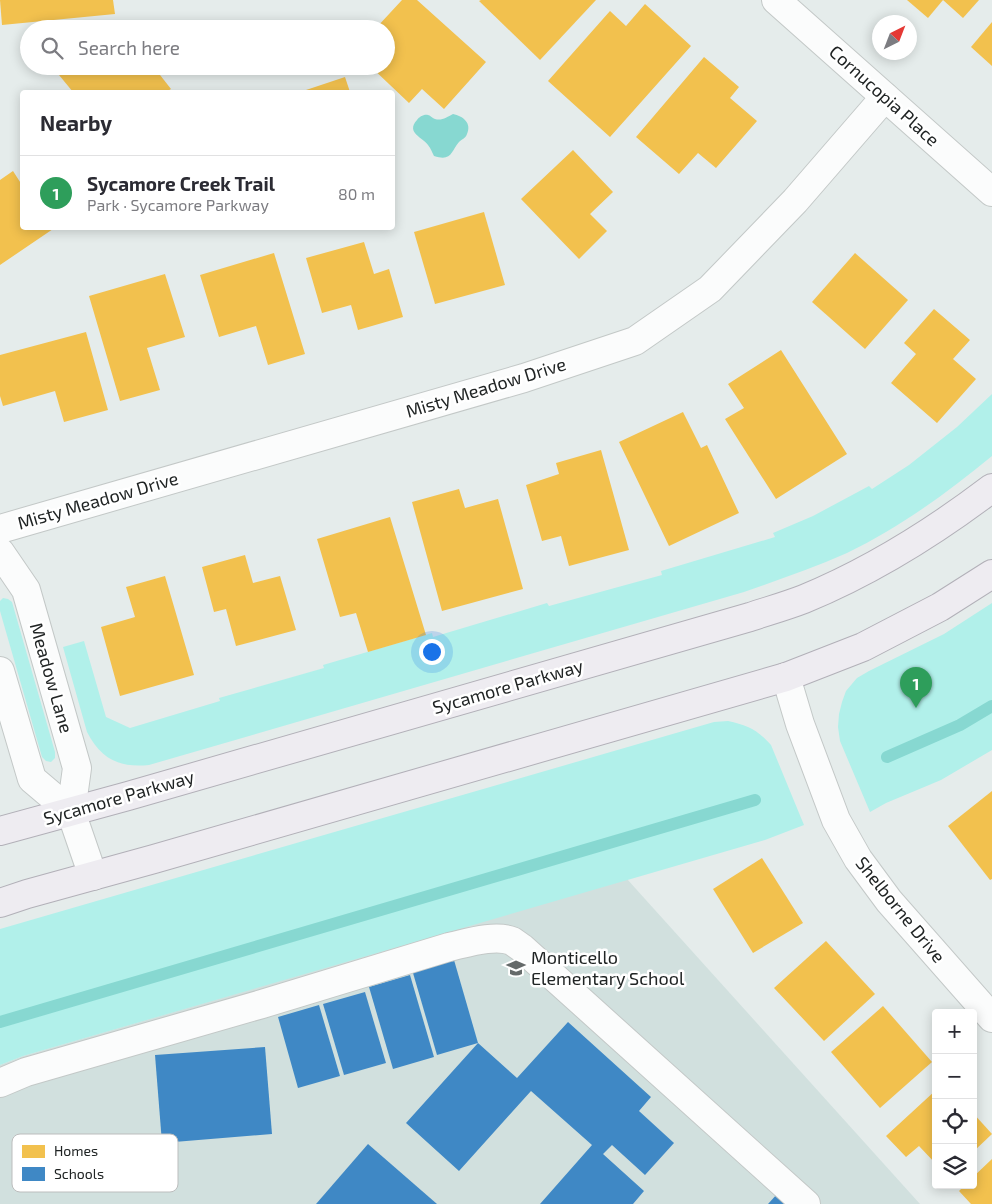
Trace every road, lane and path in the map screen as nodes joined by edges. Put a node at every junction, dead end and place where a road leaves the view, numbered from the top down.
1 (776, 0) edge
2 (885, 98) junction
3 (992, 192) edge
4 (992, 488) edge
5 (0, 529) edge
6 (0, 552) edge
7 (992, 574) edge
8 (0, 671) edge
9 (786, 677) junction
10 (71, 812) junction
11 (0, 831) edge
12 (93, 876) junction
13 (0, 903) edge
14 (987, 1004) edge
15 (0, 1083) edge
16 (806, 1204) edge

1 - 2 street, Cornucopia Place
2 - 3 street, Cornucopia Place
2 - 5 street, Misty Meadow Drive
4 - 10 main road, Sycamore Parkway
6 - 10 street, Meadow Lane
7 - 9 main road
8 - 10 street
9 - 12 main road
9 - 14 street, Shelborne Drive
10 - 11 main road, Sycamore Parkway
10 - 12 street, Meadow Lane
12 - 13 main road
15 - 16 street

